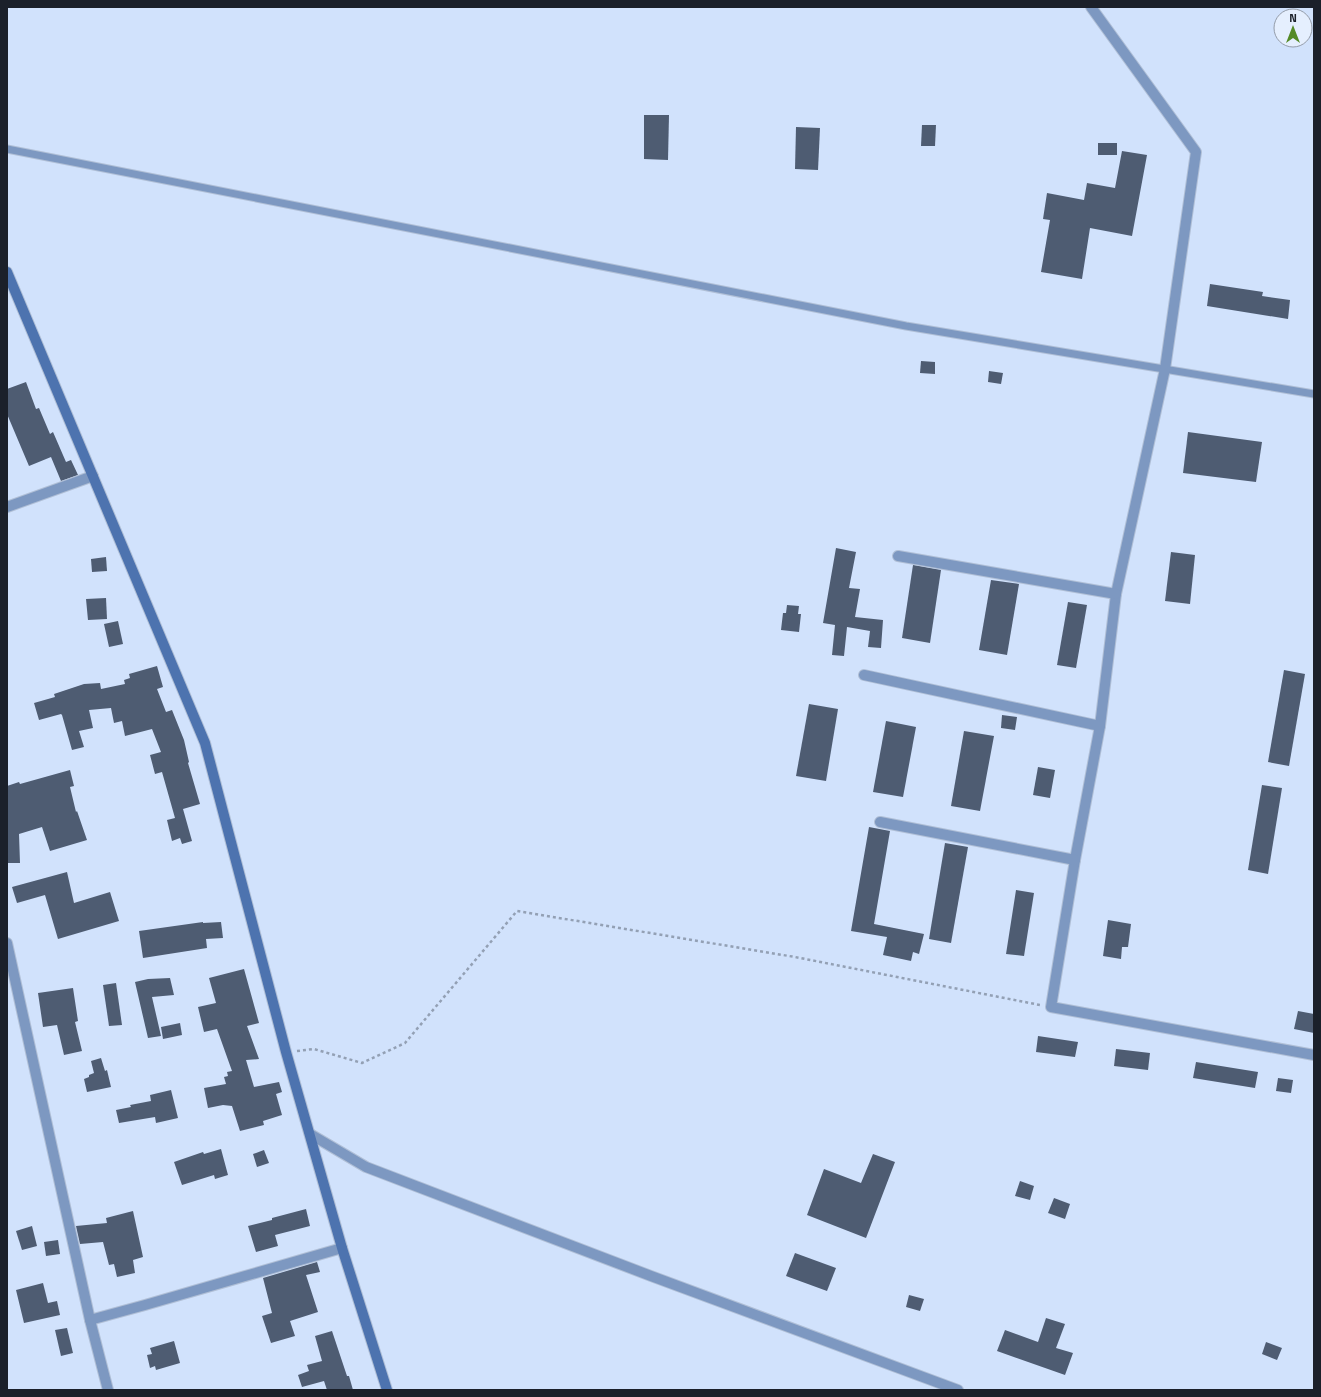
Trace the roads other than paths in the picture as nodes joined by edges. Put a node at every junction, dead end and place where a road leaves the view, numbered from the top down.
1 (1091, 7) edge
2 (7, 149) edge
3 (7, 272) edge
4 (1165, 369) junction
5 (1314, 394) edge
6 (93, 476) junction
7 (7, 507) edge
8 (898, 556) dead end
9 (1116, 594) junction
10 (864, 675) dead end
11 (1100, 726) junction
12 (880, 822) dead end
13 (1075, 860) junction
14 (7, 943) edge
15 (1314, 1055) edge
16 (310, 1134) junction
17 (342, 1248) junction
18 (90, 1320) junction
19 (108, 1390) edge
20 (387, 1390) edge
21 (958, 1390) edge

1 - 4 street
2 - 4 lane
3 - 6 main road
4 - 5 lane
4 - 9 street
6 - 7 street
6 - 16 main road
8 - 9 street
9 - 11 street
10 - 11 street
11 - 13 street
12 - 13 street
13 - 15 street
14 - 18 street
16 - 17 main road
16 - 21 street
17 - 18 street
17 - 20 main road
18 - 19 street

